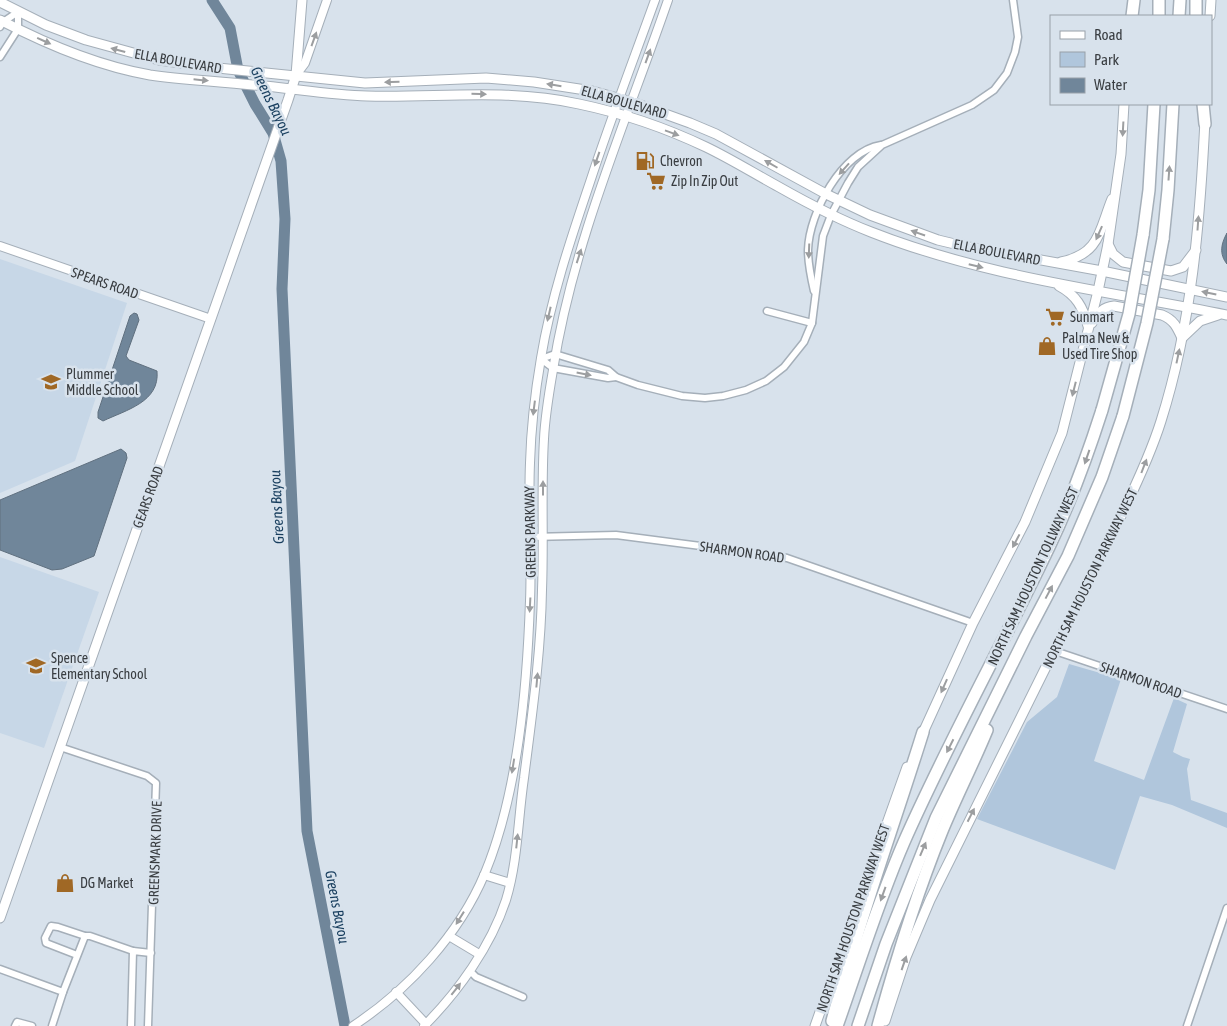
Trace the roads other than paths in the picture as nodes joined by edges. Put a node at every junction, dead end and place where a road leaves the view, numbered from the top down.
1 (302, 0) edge
2 (327, 0) edge
3 (655, 0) edge
4 (668, 0) edge
5 (1013, 0) edge
6 (1132, 0) edge
7 (1160, 0) edge
8 (1180, 0) edge
9 (1196, 0) edge
10 (1211, 0) edge
11 (0, 2) edge
12 (18, 12) junction
13 (1131, 15) edge
14 (1159, 15) edge
15 (1179, 15) edge
16 (1196, 15) edge
17 (1210, 15) edge
18 (1, 23) edge
19 (646, 25) junction
20 (18, 29) junction
21 (658, 30) junction
22 (0, 57) edge
23 (296, 75) junction
24 (448, 79) junction
25 (534, 82) junction
26 (364, 83) junction
27 (291, 89) junction
28 (449, 94) junction
29 (365, 96) junction
30 (532, 96) junction
31 (619, 98) junction
32 (632, 102) junction
33 (1124, 105) edge
34 (1154, 105) edge
35 (1173, 105) edge
36 (1204, 105) edge
37 (613, 113) junction
38 (626, 117) junction
39 (1205, 124) joint
40 (882, 145) junction
41 (743, 148) junction
42 (736, 162) junction
43 (1117, 188) junction
44 (586, 193) junction
45 (826, 194) junction
46 (598, 196) junction
47 (838, 200) junction
48 (819, 208) junction
49 (831, 215) junction
50 (938, 240) junction
51 (1108, 244) junction
52 (0, 246) edge
53 (1196, 250) junction
54 (1000, 253) junction
55 (932, 254) junction
56 (1056, 263) junction
57 (996, 271) junction
58 (1102, 271) junction
59 (1042, 280) junction
60 (1191, 289) junction
61 (1098, 291) junction
62 (815, 294) junction
63 (1227, 297) edge
64 (1188, 308) junction
65 (767, 311) dead end
66 (1224, 315) edge
67 (211, 319) junction
68 (812, 323) junction
69 (1089, 328) junction
70 (1182, 338) junction
71 (555, 354) junction
72 (541, 359) junction
73 (553, 368) junction
74 (616, 376) junction
75 (531, 442) junction
76 (544, 442) junction
77 (544, 536) junction
78 (531, 537) junction
79 (973, 623) junction
80 (1026, 636) junction
81 (1054, 651) junction
82 (1227, 709) edge
83 (923, 732) junction
84 (60, 747) junction
85 (484, 875) junction
86 (510, 883) junction
87 (1227, 908) edge
88 (0, 918) edge
89 (84, 936) junction
90 (448, 936) junction
91 (133, 951) junction
92 (151, 953) junction
93 (479, 954) junction
94 (77, 955) junction
95 (0, 969) edge
96 (470, 970) junction
97 (63, 992) junction
98 (396, 992) junction
99 (523, 997) dead end
100 (425, 1025) edge
101 (15, 1026) edge
102 (32, 1026) edge
103 (52, 1026) edge
104 (131, 1026) edge
105 (148, 1026) edge
106 (353, 1026) edge
107 (815, 1026) edge
108 (830, 1026) edge
109 (837, 1026) edge
110 (858, 1026) edge
111 (878, 1026) edge
112 (883, 1026) edge
113 (1187, 1026) edge

1 - 23 main road, GEARS ROAD
23 -> 2 street, GEARS ROAD
3 - 19 street, GREENS PARKWAY
4 - 21 street, GREENS PARKWAY
5 - 40 street
6 - 13 highway
7 - 14 highway
8 - 15 highway
9 - 16 highway
10 - 17 main road
11 - 12 main road, ELLA BOULEVARD
12 - 18 street
12 - 20 street
23 -> 12 main road, ELLA BOULEVARD
18 - 20 main road, ELLA BOULEVARD
19 - 21 street
19 - 31 street, GREENS PARKWAY
20 - 22 street
20 -> 27 main road, ELLA BOULEVARD
32 -> 21 street, GREENS PARKWAY
23 - 26 main road, ELLA BOULEVARD
23 - 27 main road, GEARS ROAD
24 - 25 main road, ELLA BOULEVARD
24 -> 26 main road, ELLA BOULEVARD
24 - 28 main road
25 - 30 main road
31 -> 25 main road, ELLA BOULEVARD
26 - 29 main road
27 - 29 main road, ELLA BOULEVARD
27 - 67 main road, GEARS ROAD
28 - 29 main road, ELLA BOULEVARD
28 -> 30 main road, ELLA BOULEVARD
30 - 37 main road, ELLA BOULEVARD
31 - 32 main road, ELLA BOULEVARD
31 - 37 street, GREENS PARKWAY
32 - 38 street, GREENS PARKWAY
32 - 41 main road, ELLA BOULEVARD
33 -> 43 main road, NORTH SAM HOUSTON PARKWAY WEST
34 -> 109 highway, NORTH SAM HOUSTON TOLLWAY WEST, bridge
80 -> 35 highway, bridge
36 - 39 highway
37 - 38 main road, ELLA BOULEVARD
37 -> 44 street, GREENS PARKWAY
38 -> 42 main road, ELLA BOULEVARD
38 - 46 street, GREENS PARKWAY
53 -> 39 main road, NORTH SAM HOUSTON PARKWAY WEST
40 -> 45 street
40 - 47 street
41 - 42 main road
45 -> 41 main road, ELLA BOULEVARD
42 - 48 main road, ELLA BOULEVARD
43 - 51 main road, NORTH SAM HOUSTON PARKWAY WEST
43 -> 56 main road
44 - 46 street
44 -> 72 street, GREENS PARKWAY
45 - 47 main road, ELLA BOULEVARD
45 - 48 street
71 -> 46 street, GREENS PARKWAY
47 - 49 street
50 -> 47 main road, ELLA BOULEVARD
48 - 49 main road, ELLA BOULEVARD
48 -> 62 street
49 - 55 main road, ELLA BOULEVARD
49 - 62 street
50 - 54 main road, ELLA BOULEVARD
50 - 55 main road
51 - 53 main road
51 - 58 main road, NORTH SAM HOUSTON PARKWAY WEST
52 - 67 street, SPEARS ROAD
53 - 60 main road, NORTH SAM HOUSTON PARKWAY WEST
54 - 56 main road, ELLA BOULEVARD
54 - 57 main road
55 -> 57 main road, ELLA BOULEVARD
56 - 58 main road, ELLA BOULEVARD
57 - 59 main road, ELLA BOULEVARD
58 - 60 main road, ELLA BOULEVARD
58 - 61 main road, NORTH SAM HOUSTON PARKWAY WEST
59 - 61 main road, ELLA BOULEVARD
59 - 69 main road
63 -> 60 main road, ELLA BOULEVARD
60 - 64 main road, NORTH SAM HOUSTON PARKWAY WEST
61 - 64 main road, ELLA BOULEVARD
61 - 69 main road, NORTH SAM HOUSTON PARKWAY WEST
62 - 68 street
64 - 66 main road, ELLA BOULEVARD
64 - 70 main road, NORTH SAM HOUSTON PARKWAY WEST
65 - 68 street
66 - 70 main road
67 - 84 main road, GEARS ROAD
68 - 74 street
69 - 70 main road
69 -> 79 main road, NORTH SAM HOUSTON PARKWAY WEST
81 -> 70 main road, NORTH SAM HOUSTON PARKWAY WEST
71 - 72 street
71 - 73 street, GREENS PARKWAY
71 - 74 street
72 - 73 street
72 -> 75 street, GREENS PARKWAY
73 -> 74 street
73 - 76 street, GREENS PARKWAY
75 - 76 street
75 - 78 street, GREENS PARKWAY
77 -> 76 street, GREENS PARKWAY
77 - 78 street, SHARMON ROAD
77 - 79 street, SHARMON ROAD
86 -> 77 street, GREENS PARKWAY
78 -> 85 street, GREENS PARKWAY
79 -> 83 main road, NORTH SAM HOUSTON PARKWAY WEST
110 -> 80 highway, NORTH SAM HOUSTON TOLLWAY WEST
80 - 111 highway
81 - 82 street, SHARMON ROAD
112 -> 81 main road, NORTH SAM HOUSTON PARKWAY WEST
83 - 107 main road, NORTH SAM HOUSTON PARKWAY WEST
83 - 108 highway
84 - 88 main road, GEARS ROAD
84 - 92 street, GREENSMARK DRIVE
85 - 86 street
85 -> 90 street, GREENS PARKWAY
86 - 93 street, GREENS PARKWAY
87 - 113 street
89 - 91 street
89 - 94 street
89 - 94 street
90 - 93 street
90 - 98 street, GREENS PARKWAY
91 - 92 street
91 - 104 street
92 - 105 street, GREENSMARK DRIVE
93 - 96 street, GREENS PARKWAY
94 - 97 street
95 - 97 street
96 - 99 street
100 -> 96 street, GREENS PARKWAY
97 - 103 street
98 - 100 street
98 - 106 street, GREENS PARKWAY
101 - 102 street

